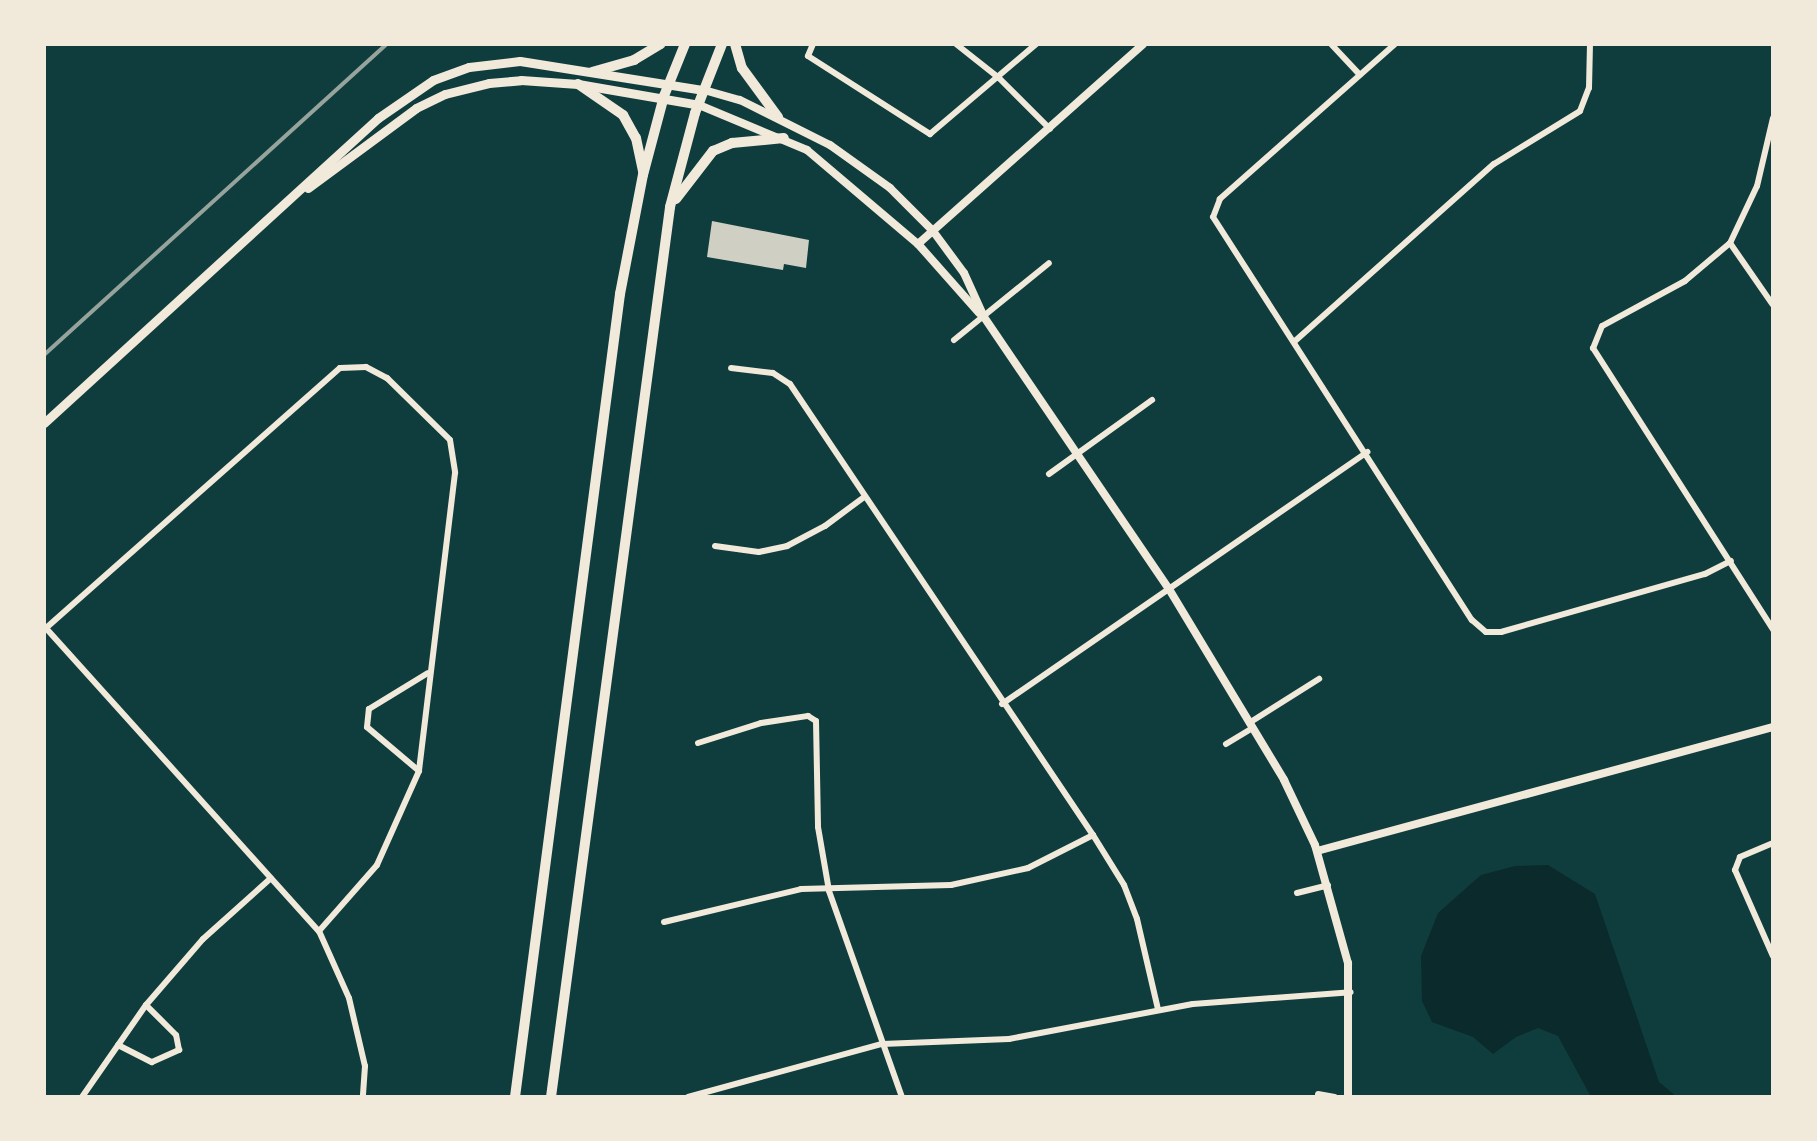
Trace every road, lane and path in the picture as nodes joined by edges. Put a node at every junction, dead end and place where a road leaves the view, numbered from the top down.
1 (661, 44) edge
2 (685, 44) edge
3 (722, 44) edge
4 (735, 44) edge
5 (813, 44) edge
6 (956, 44) edge
7 (1036, 44) edge
8 (1143, 44) edge
9 (1331, 44) edge
10 (1395, 44) edge
11 (1590, 44) edge
12 (592, 72) junction
13 (1360, 75) junction
14 (999, 78) junction
15 (670, 83) junction
16 (578, 84) junction
17 (705, 90) junction
18 (664, 96) junction
19 (699, 105) junction
20 (778, 117) junction
21 (1773, 118) edge
22 (1050, 129) junction
23 (784, 138) junction
24 (643, 175) junction
25 (284, 205) junction
26 (670, 207) junction
27 (933, 232) junction
28 (1730, 243) junction
29 (918, 244) junction
30 (1049, 263) dead end
31 (1773, 305) edge
32 (984, 317) junction
33 (954, 340) dead end
34 (1295, 341) junction
35 (731, 368) dead end
36 (1152, 400) dead end
37 (44, 423) edge
38 (1367, 452) junction
39 (1078, 454) junction
40 (1049, 474) dead end
41 (864, 497) junction
42 (715, 546) dead end
43 (1731, 561) junction
44 (1169, 589) junction
45 (45, 627) edge
46 (1773, 629) edge
47 (428, 673) junction
48 (1319, 679) dead end
49 (1002, 704) junction
50 (1251, 725) junction
51 (1773, 727) edge
52 (698, 743) dead end
53 (1226, 744) dead end
54 (419, 771) junction
55 (1093, 835) junction
56 (1773, 843) edge
57 (1317, 851) junction
58 (271, 878) junction
59 (1328, 885) junction
60 (829, 891) junction
61 (1297, 893) dead end
62 (664, 922) dead end
63 (319, 931) junction
64 (1773, 956) edge
65 (1351, 992) junction
66 (146, 1005) junction
67 (1158, 1009) junction
68 (882, 1044) junction
69 (118, 1045) junction
70 (1318, 1094) dead end
71 (82, 1097) edge
72 (363, 1097) edge
73 (515, 1097) edge
74 (551, 1097) edge
75 (688, 1097) edge
76 (902, 1097) edge
77 (1335, 1097) edge
78 (1348, 1097) edge

1 - 12 main road
2 - 15 main road
3 - 17 main road
4 - 20 main road
5 - 14 street
6 - 14 street
7 - 14 street
8 - 22 street
9 - 13 street
10 - 13 street
11 - 34 street
12 - 15 main road
12 - 25 main road
13 - 34 street
14 - 22 street
15 - 17 main road
15 - 18 main road
16 - 18 main road
16 - 24 main road
16 - 25 main road
17 - 19 main road
17 - 20 street
18 - 19 main road
18 - 24 main road
19 - 23 street
19 - 26 main road
20 - 27 street
21 - 28 street
22 - 27 street
23 - 26 main road
23 - 29 street
24 - 73 main road
25 - 37 main road
26 - 74 main road
27 - 29 street
27 - 32 street
28 - 31 street
28 - 43 street
29 - 32 street
30 - 32 street
32 - 33 street
32 - 39 street
34 - 38 street
35 - 41 street
36 - 39 street
38 - 43 street
38 - 44 street
39 - 40 street
39 - 44 street
41 - 42 street
41 - 49 street
43 - 46 street
44 - 49 street
44 - 50 street
45 - 47 street
45 - 58 street
47 - 54 street
47 - 54 street
48 - 50 street
49 - 55 street
50 - 53 street
50 - 57 street
51 - 57 street
52 - 60 street
54 - 63 street
55 - 60 street
55 - 67 street
56 - 64 street
57 - 59 street
58 - 63 street
58 - 66 street
59 - 61 street
59 - 65 street
60 - 62 street
60 - 68 street
63 - 72 street
65 - 67 street
65 - 78 street
66 - 69 street
66 - 69 street
67 - 68 street
68 - 75 street
68 - 76 street
69 - 71 street
70 - 77 street

